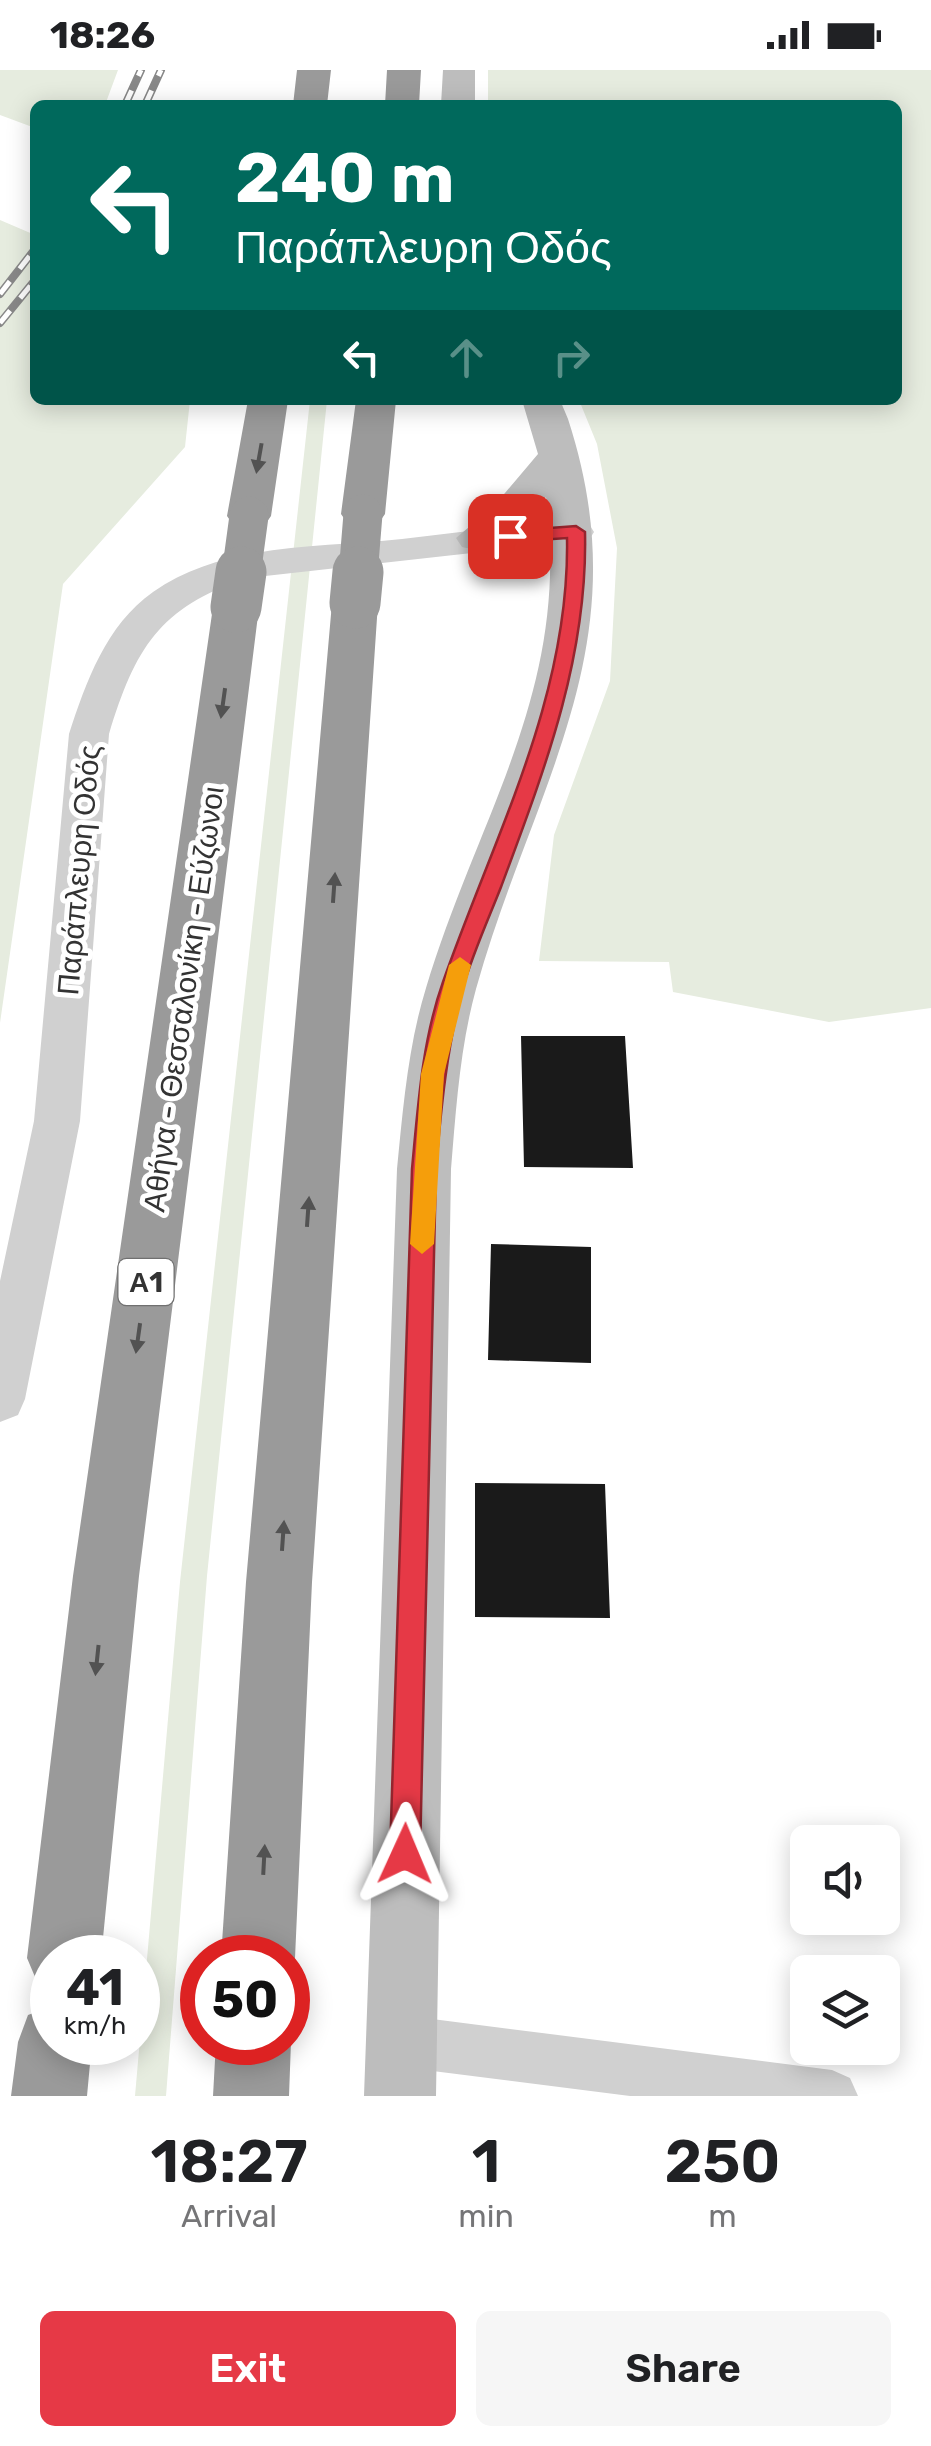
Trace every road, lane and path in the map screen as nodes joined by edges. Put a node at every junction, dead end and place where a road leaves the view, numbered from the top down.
1 (314, 70) edge
2 (404, 70) edge
3 (459, 70) edge
4 (311, 100) edge
5 (402, 100) edge
6 (458, 100) edge
7 (267, 405) edge
8 (375, 405) edge
9 (543, 405) edge
10 (558, 456) junction
11 (476, 538) junction
12 (576, 548) junction
13 (399, 551) junction
14 (0, 1399) edge
15 (67, 1935) edge
16 (259, 1935) edge
17 (52, 2065) edge
18 (252, 2065) edge
19 (400, 2068) edge
20 (49, 2096) edge
21 (250, 2096) edge
22 (832, 2096) edge

1 - 4 highway
2 - 5 highway
3 - 6 main road
7 -> 15 highway, Αθήνα - Θεσσαλονίκη - Εύζωνοι / Α1, bridge
16 -> 8 highway, bridge
9 - 10 main road
10 - 11 main road
10 - 12 main road
11 - 12 street, Παράπλευρη Οδός
11 - 13 street, Παράπλευρη Οδός
12 - 13 street, Παράπλευρη Οδός
12 - 19 main road
13 - 14 street, Παράπλευρη Οδός
17 - 20 highway
18 - 21 highway
19 - 22 street

